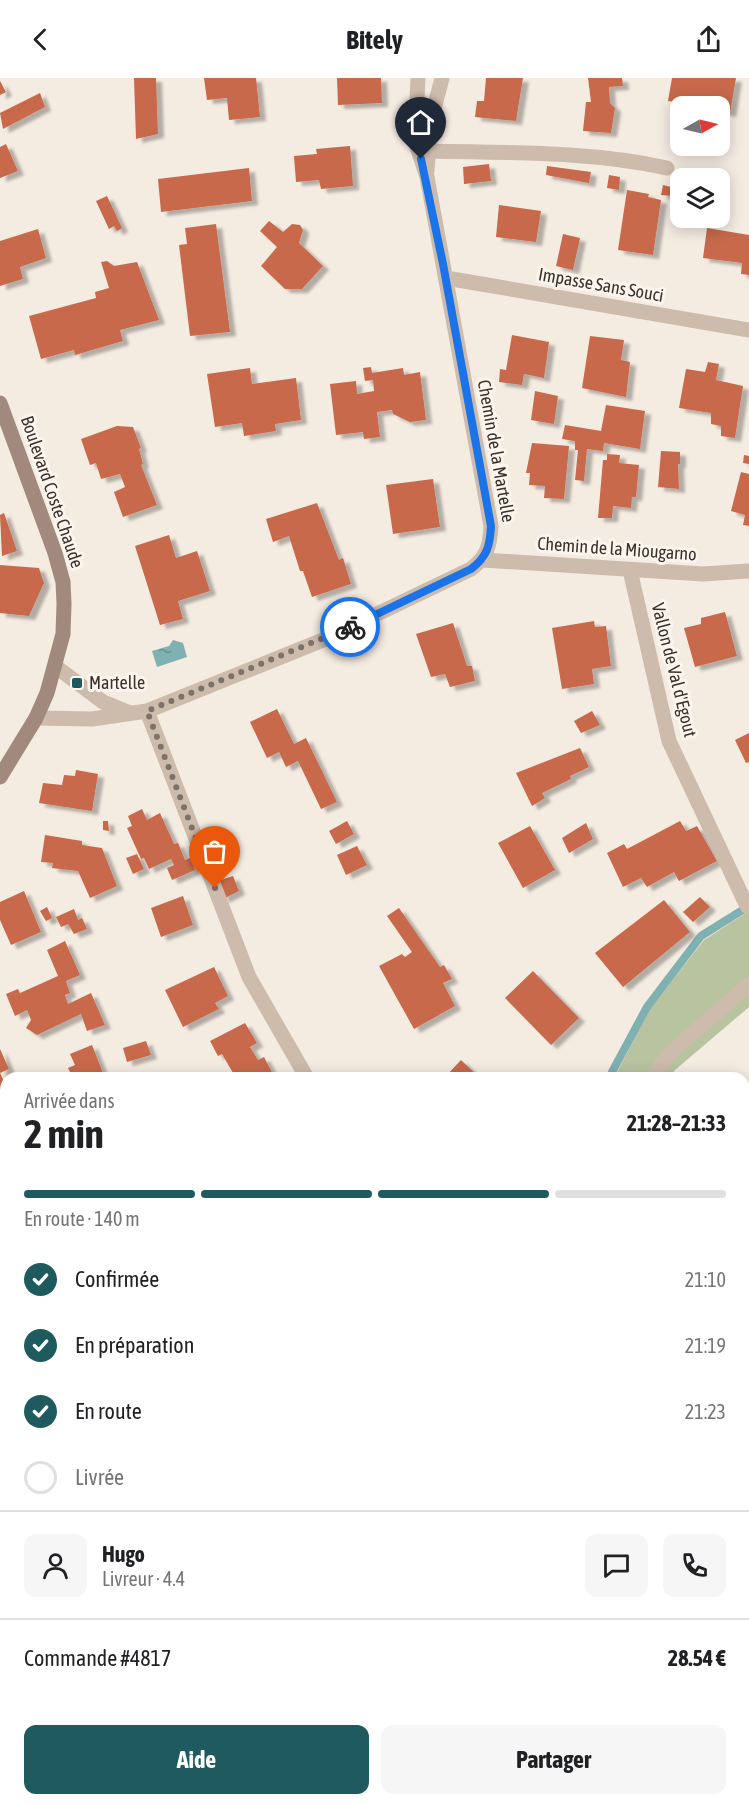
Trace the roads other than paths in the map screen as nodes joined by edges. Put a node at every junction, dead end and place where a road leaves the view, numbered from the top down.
1 (418, 78) edge
2 (442, 78) edge
3 (429, 151) junction
4 (667, 168) dead end
5 (427, 177) junction
6 (446, 278) junction
7 (749, 330) edge
8 (0, 403) edge
9 (483, 560) junction
10 (630, 570) junction
11 (749, 570) edge
12 (56, 666) junction
13 (140, 712) junction
14 (36, 718) junction
15 (0, 777) edge
16 (747, 906) dead end
17 (749, 984) edge
18 (304, 1072) edge
19 (656, 1072) edge

1 - 5 street, Chemin de la Martelle
2 - 3 street
3 - 4 street
3 - 5 street
5 - 6 street, Chemin de la Martelle
6 - 7 street, Impasse Sans Souci
6 - 9 street, Chemin de la Martelle
8 - 12 street, Boulevard Coste Chaude
9 - 10 street, Chemin de la Miougarno
9 - 13 street
10 - 11 street, Chemin de la Miougarno
10 - 16 street, Vallon de Val d'Egout
12 - 13 street
12 - 14 street
13 - 14 street
13 - 18 street
14 - 15 street
17 - 19 street

